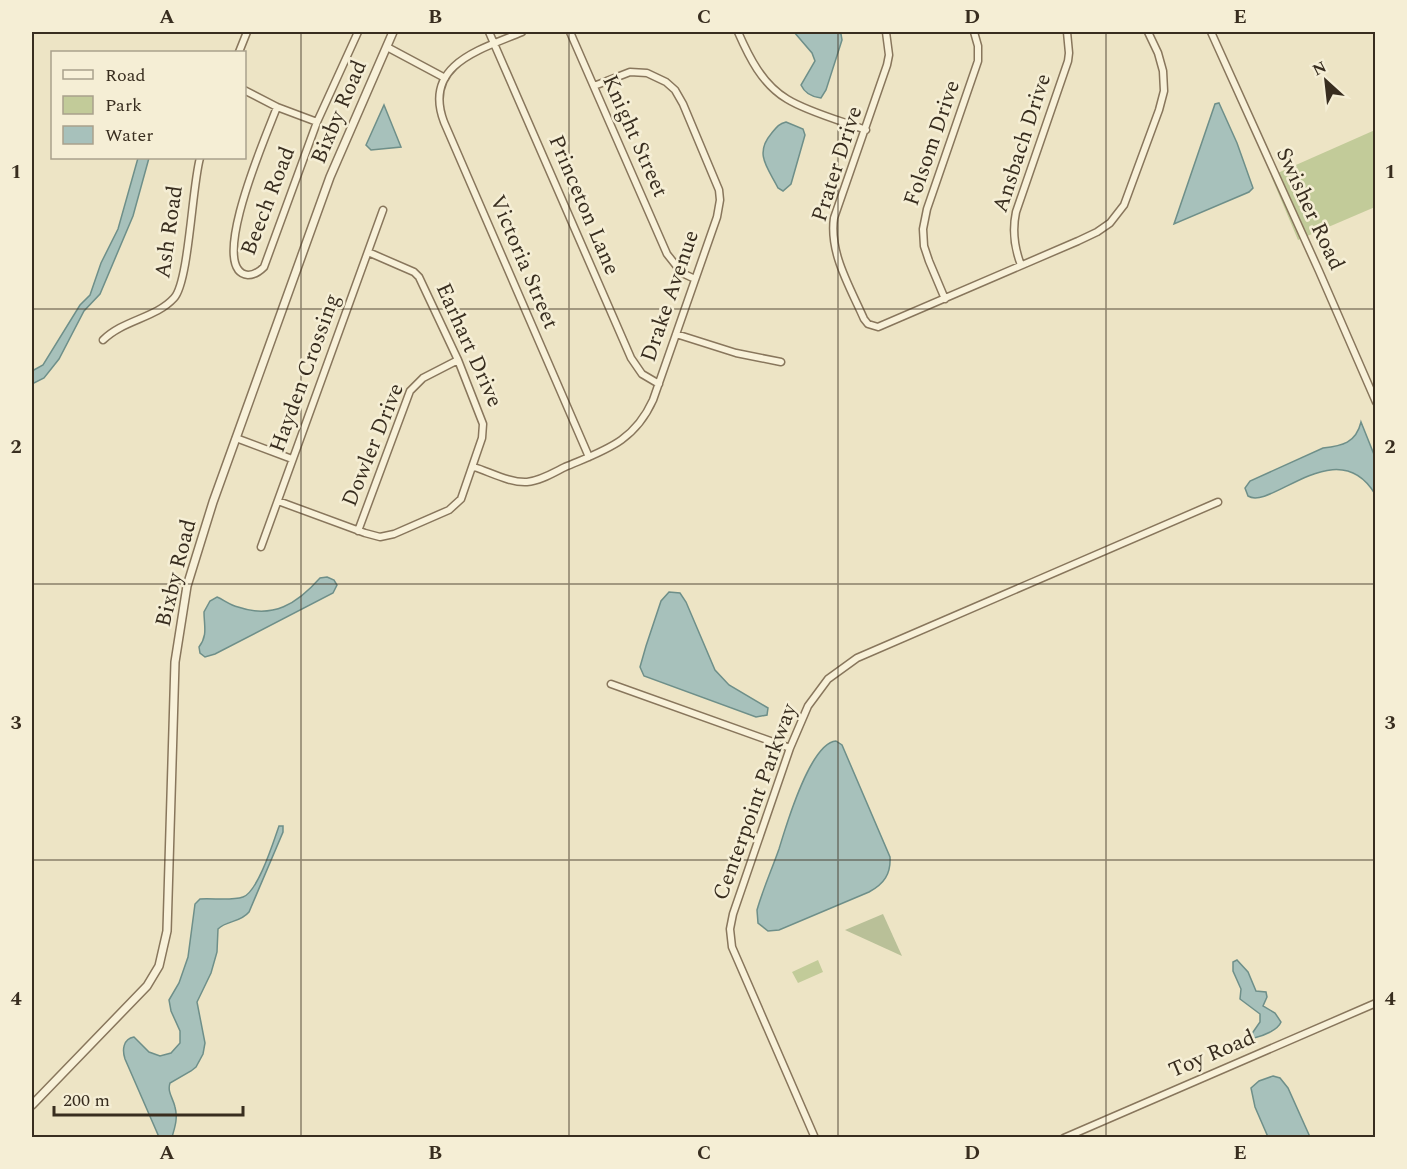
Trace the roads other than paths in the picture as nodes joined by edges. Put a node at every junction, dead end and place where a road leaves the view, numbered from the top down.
1 (247, 32) edge
2 (358, 32) edge
3 (393, 32) edge
4 (489, 32) edge
5 (522, 32) edge
6 (570, 32) edge
7 (738, 32) edge
8 (886, 32) edge
9 (974, 32) edge
10 (1067, 32) edge
11 (1148, 32) edge
12 (1211, 32) edge
13 (494, 44) junction
14 (387, 47) junction
15 (239, 51) edge
16 (445, 78) junction
17 (594, 86) junction
18 (246, 91) edge
19 (278, 107) junction
20 (317, 122) junction
21 (866, 130) junction
22 (200, 159) edge
23 (383, 210) dead end
24 (368, 252) junction
25 (1021, 265) junction
26 (695, 279) junction
27 (945, 298) junction
28 (676, 334) junction
29 (103, 340) dead end
30 (458, 360) junction
31 (781, 362) dead end
32 (658, 384) junction
33 (1376, 402) edge
34 (236, 438) junction
35 (589, 457) junction
36 (292, 459) junction
37 (474, 467) junction
38 (278, 501) junction
39 (1218, 502) dead end
40 (358, 531) junction
41 (261, 548) dead end
42 (611, 684) dead end
43 (790, 748) junction
44 (1376, 1003) edge
45 (32, 1105) edge
46 (815, 1137) edge
47 (1064, 1137) edge

1 - 15 street
2 - 20 street, Beech Road
3 - 14 street, Bixby Road
4 - 13 street, Princeton Lane
5 - 13 street
6 - 17 street, Knight Street
7 - 21 street
8 - 21 street, Prater Drive
9 - 27 street, Folsom Drive
10 - 25 street, Ansbach Drive
11 - 25 street
12 - 33 street, Swisher Road
13 - 16 street
13 - 32 street, Princeton Lane
14 - 16 street
14 - 34 street, Bixby Road
16 - 35 street, Victoria Street
17 - 26 street, Knight Street
17 - 26 street, Drake Avenue
18 - 19 street
19 - 20 street
19 - 20 street, Beech Road
21 - 27 street, Prater Drive
22 - 29 street, Ash Road
23 - 24 street, Hayden Crossing
24 - 30 street, Earhart Drive
24 - 36 street, Hayden Crossing
25 - 27 street
26 - 28 street, Drake Avenue
28 - 31 street
28 - 32 street, Drake Avenue
30 - 37 street, Earhart Drive
30 - 40 street, Dowler Drive
32 - 35 street, Drake Avenue
34 - 36 street
34 - 45 street, Bixby Road
35 - 37 street, Drake Avenue
36 - 38 street, Hayden Crossing
37 - 40 street, Earhart Drive
38 - 40 street, Earhart Drive
38 - 41 street, Hayden Crossing
39 - 43 street, Centerpoint Parkway
42 - 43 street
43 - 46 street, Centerpoint Parkway
44 - 47 street, Toy Road

